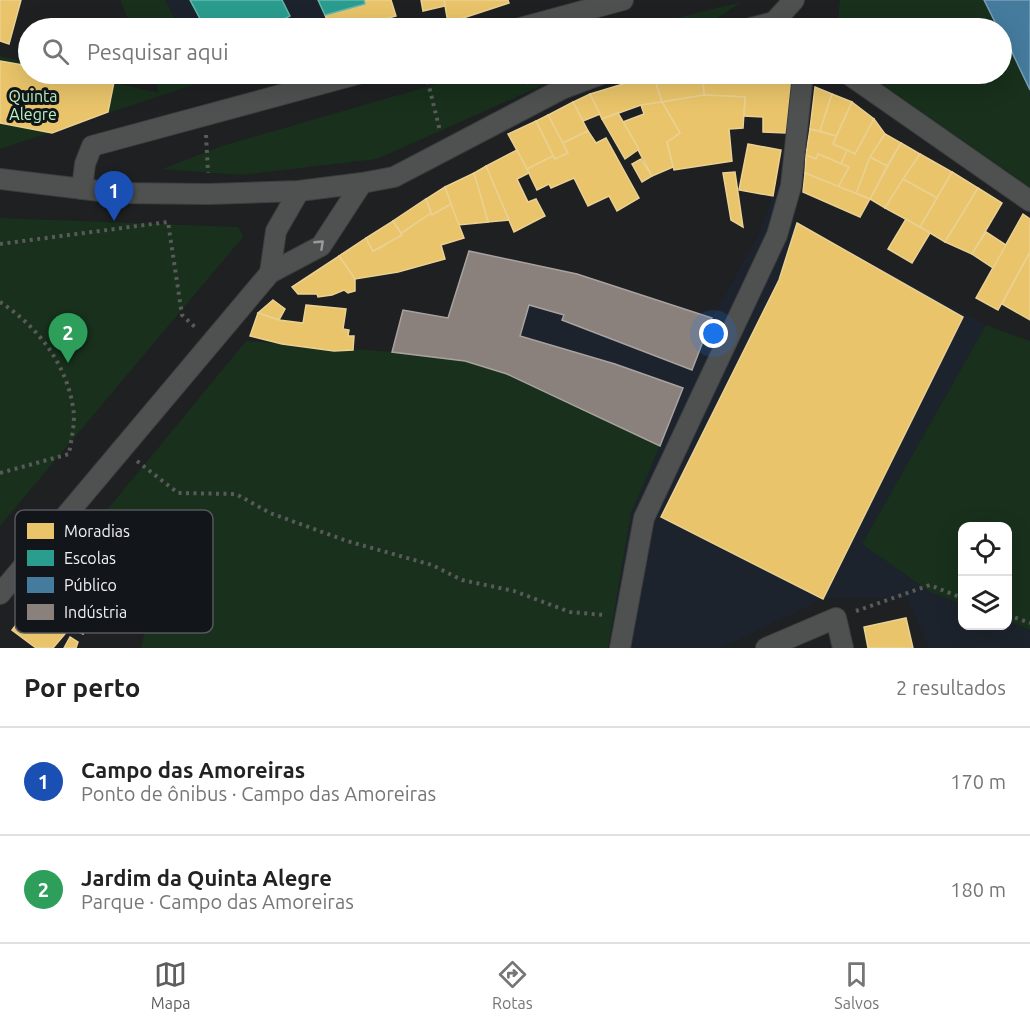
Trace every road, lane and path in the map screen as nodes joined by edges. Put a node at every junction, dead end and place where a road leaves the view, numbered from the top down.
1 (623, 0) edge
2 (774, 0) edge
3 (794, 0) edge
4 (557, 18) edge
5 (777, 18) edge
6 (782, 18) edge
7 (322, 84) edge
8 (429, 84) edge
9 (575, 84) edge
10 (802, 84) edge
11 (862, 84) edge
12 (205, 116) junction
13 (446, 150) junction
14 (0, 179) edge
15 (362, 183) junction
16 (82, 189) junction
17 (299, 191) junction
18 (209, 194) junction
19 (1030, 201) edge
20 (0, 243) edge
21 (270, 273) junction
22 (0, 302) edge
23 (211, 341) junction
24 (120, 449) junction
25 (0, 473) edge
26 (70, 510) edge
27 (15, 576) edge
28 (0, 594) edge
29 (958, 596) edge
30 (1012, 616) edge
31 (626, 617) junction
32 (836, 618) junction
33 (1030, 623) edge
34 (620, 648) edge
35 (766, 648) edge
36 (843, 648) edge

1 - 4 street
2 - 5 street
3 - 6 street
7 - 12 street
8 - 13 path
9 - 13 street
10 - 31 street
11 - 19 street
12 - 16 street
12 - 18 path
13 - 15 street
14 - 16 street
15 - 17 street
21 -> 15 street
16 - 18 street
17 - 18 street
17 - 21 street
20 - 23 path
21 - 23 street
22 - 25 path
23 - 24 street
24 - 26 street
24 - 31 path
27 - 28 street
29 - 32 path
30 - 33 path
31 - 34 street
32 - 35 street
32 - 36 street

